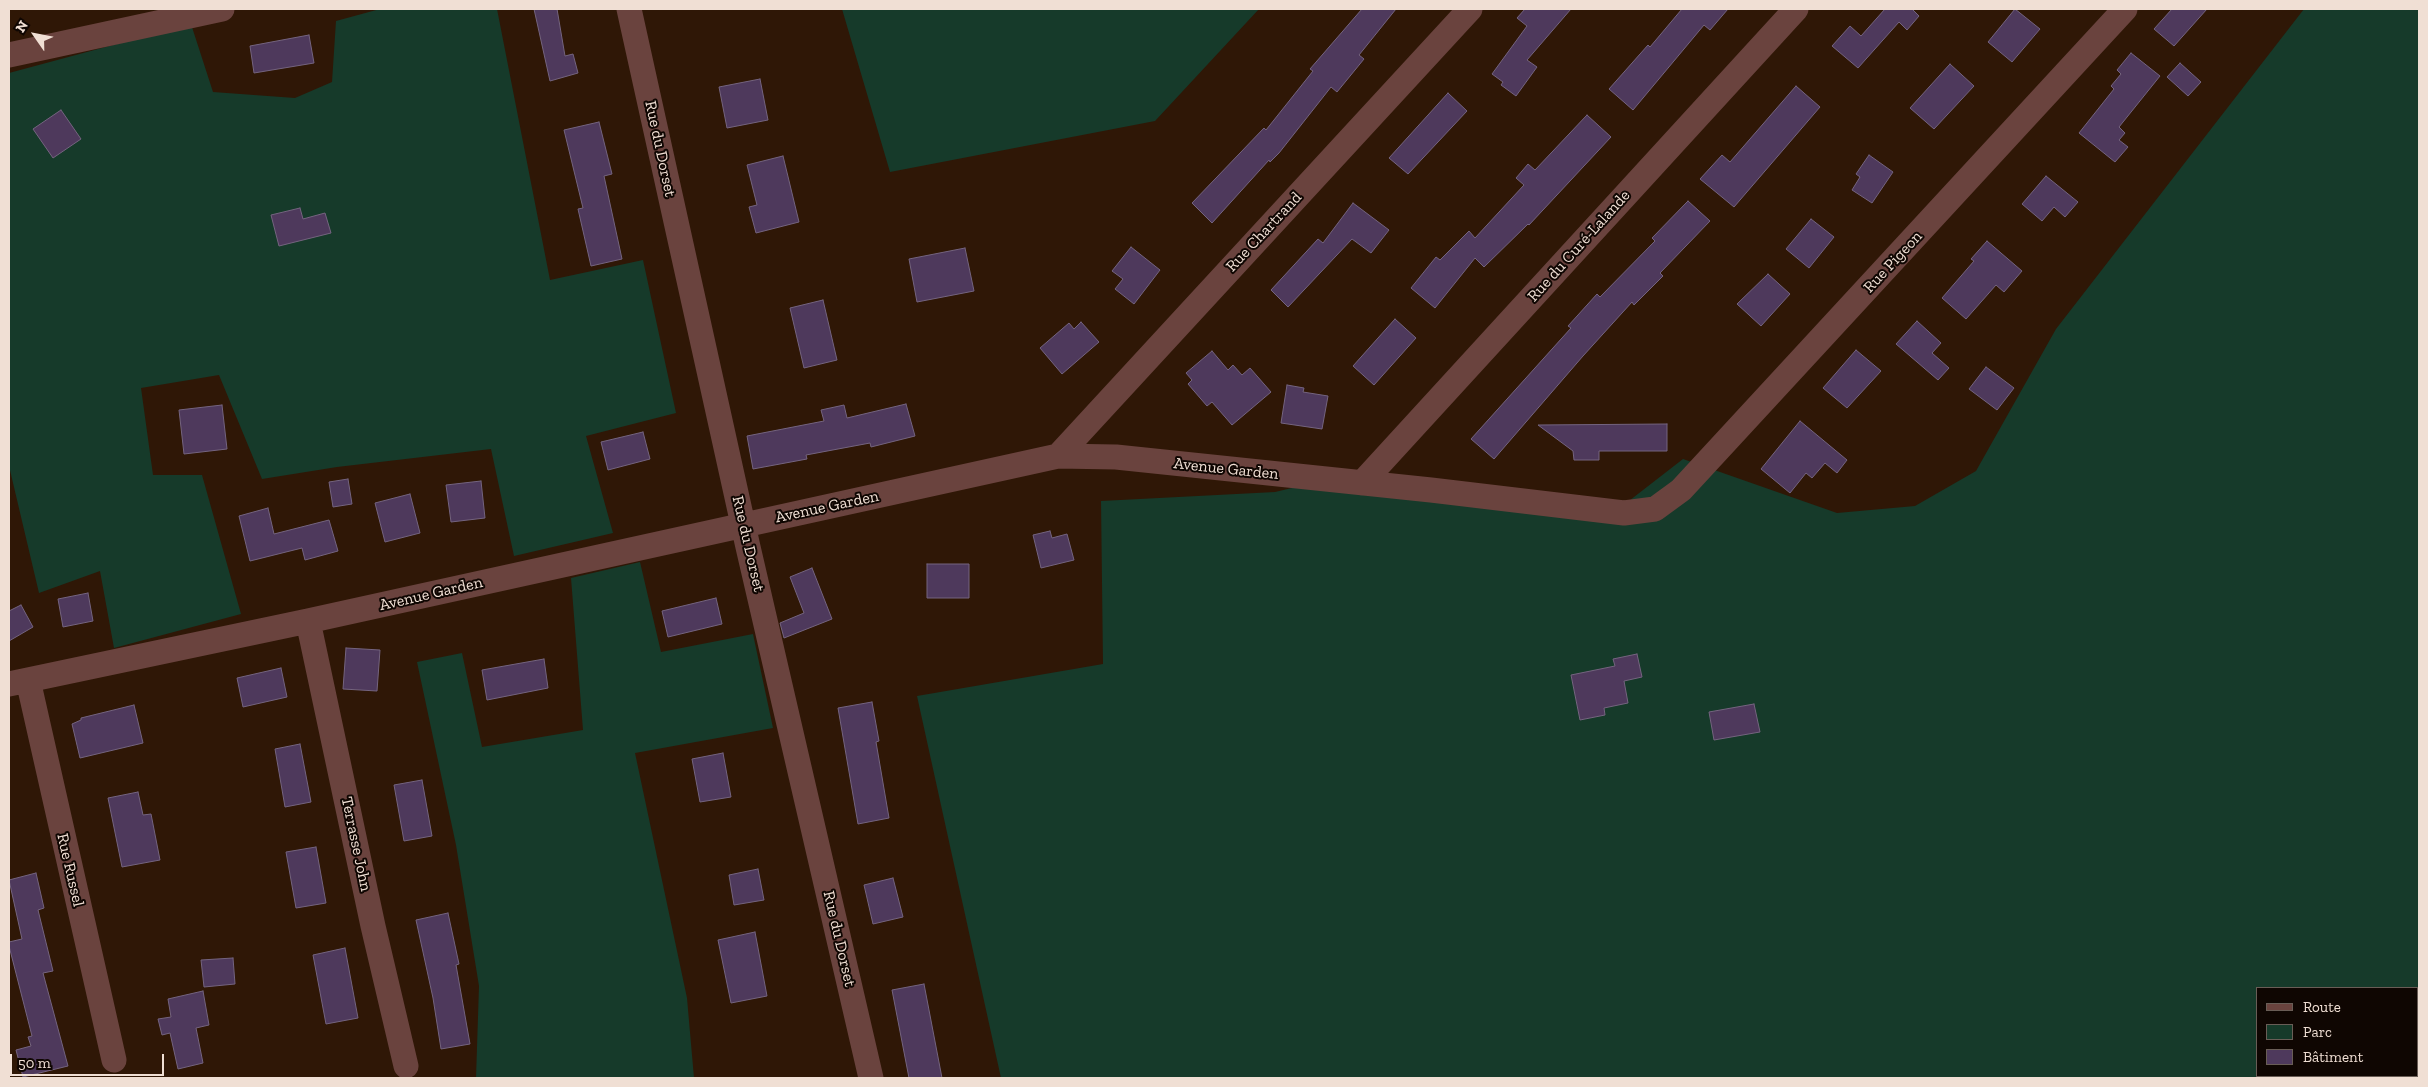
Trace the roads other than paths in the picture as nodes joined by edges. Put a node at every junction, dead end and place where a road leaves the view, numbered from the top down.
1 (222, 9) edge
2 (629, 9) edge
3 (1470, 9) edge
4 (1796, 9) edge
5 (2125, 9) edge
6 (9, 55) edge
7 (1058, 456) junction
8 (1362, 483) junction
9 (1655, 509) joint
10 (743, 524) junction
11 (308, 621) junction
12 (18, 682) edge
13 (114, 1060) dead end
14 (406, 1066) dead end
15 (871, 1078) edge

1 - 6 street
2 - 10 street, Rue du Dorset
3 - 7 street, Rue Chartrand
4 - 8 street, Rue du Curé-Lalande
5 - 9 street, Rue Pigeon
7 - 8 street, Avenue Garden
7 - 10 street, Avenue Garden
8 - 9 street, Avenue Garden
10 - 11 street, Avenue Garden
10 - 15 street, Rue du Dorset
11 - 12 street, Avenue Garden
11 - 14 street, Terrasse John
12 - 13 street, Rue Russel

